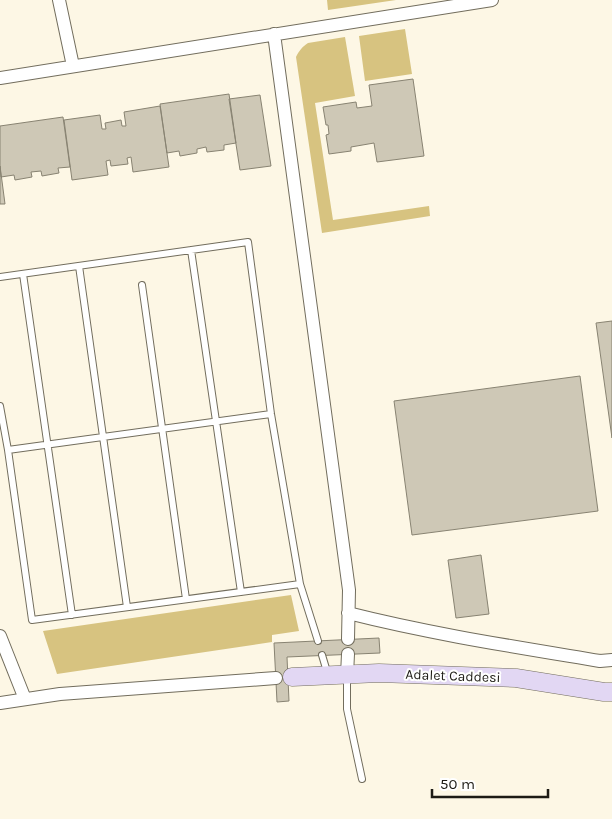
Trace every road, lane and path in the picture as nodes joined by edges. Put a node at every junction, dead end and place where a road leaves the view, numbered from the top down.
1 (59, 0) edge
2 (492, 0) edge
3 (274, 34) junction
4 (73, 66) junction
5 (0, 78) edge
6 (192, 250) junction
7 (79, 266) junction
8 (23, 274) junction
9 (0, 277) edge
10 (142, 286) dead end
11 (0, 406) edge
12 (271, 414) junction
13 (217, 422) junction
14 (162, 429) junction
15 (103, 437) junction
16 (48, 445) junction
17 (8, 450) junction
18 (300, 584) junction
19 (241, 592) junction
20 (186, 600) junction
21 (127, 607) junction
22 (348, 613) junction
23 (72, 615) junction
24 (0, 636) edge
25 (348, 639) dead end
26 (318, 641) dead end
27 (348, 654) dead end
28 (322, 655) dead end
29 (612, 660) edge
30 (347, 675) junction
31 (328, 676) junction
32 (285, 678) joint
33 (612, 692) edge
34 (24, 699) junction
35 (0, 703) edge
36 (362, 779) dead end

1 - 4 street
2 - 3 street
3 - 4 street
3 - 22 street
4 - 5 street
6 - 7 lane
6 - 12 lane
6 - 13 lane
7 - 8 lane
7 - 15 lane
8 - 9 lane
8 - 16 lane
10 - 14 lane
11 - 17 lane
12 - 13 lane
12 - 18 lane
13 - 14 lane
13 - 19 lane
14 - 15 lane
14 - 20 lane
15 - 16 lane
15 - 21 lane
16 - 17 lane
16 - 23 lane
17 - 23 lane
18 - 19 lane
18 - 26 lane
19 - 20 lane
20 - 21 lane
21 - 23 lane
22 - 25 street
22 - 29 street
24 - 34 street
27 - 30 street
28 - 31 lane
30 - 31 street, Adalet Caddesi
30 - 33 street, Adalet Caddesi
30 - 36 lane
31 - 32 street, Adalet Caddesi
32 - 34 street
34 - 35 street

